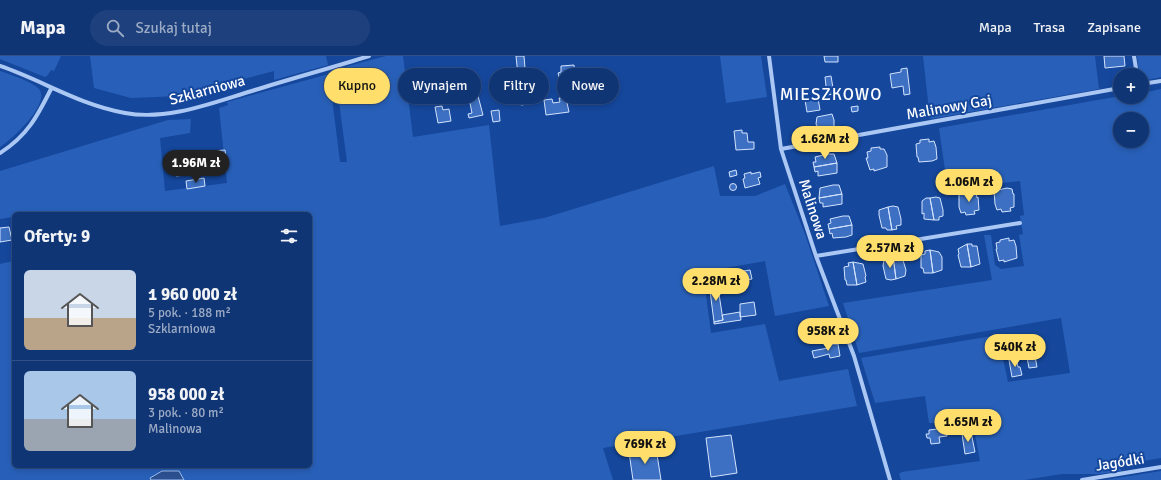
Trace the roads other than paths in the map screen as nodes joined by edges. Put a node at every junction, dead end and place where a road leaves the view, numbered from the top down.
1 (369, 56) edge
2 (769, 56) edge
3 (1134, 56) edge
4 (0, 66) edge
5 (1136, 68) edge
6 (1161, 81) edge
7 (1149, 83) edge
8 (51, 89) junction
9 (1113, 89) edge
10 (781, 149) junction
11 (0, 153) edge
12 (1020, 223) dead end
13 (816, 256) junction
14 (1161, 467) edge
15 (890, 480) edge
16 (1082, 480) edge

1 - 8 street, Szklarniowa
2 - 10 street, Malinowa
3 - 5 street
4 - 8 street, Szklarniowa
6 - 7 street
8 - 11 street
9 - 10 street, Malinowy Gaj
10 - 13 street, Malinowa
12 - 13 street
13 - 15 street, Malinowa
14 - 16 street, Jagódki

